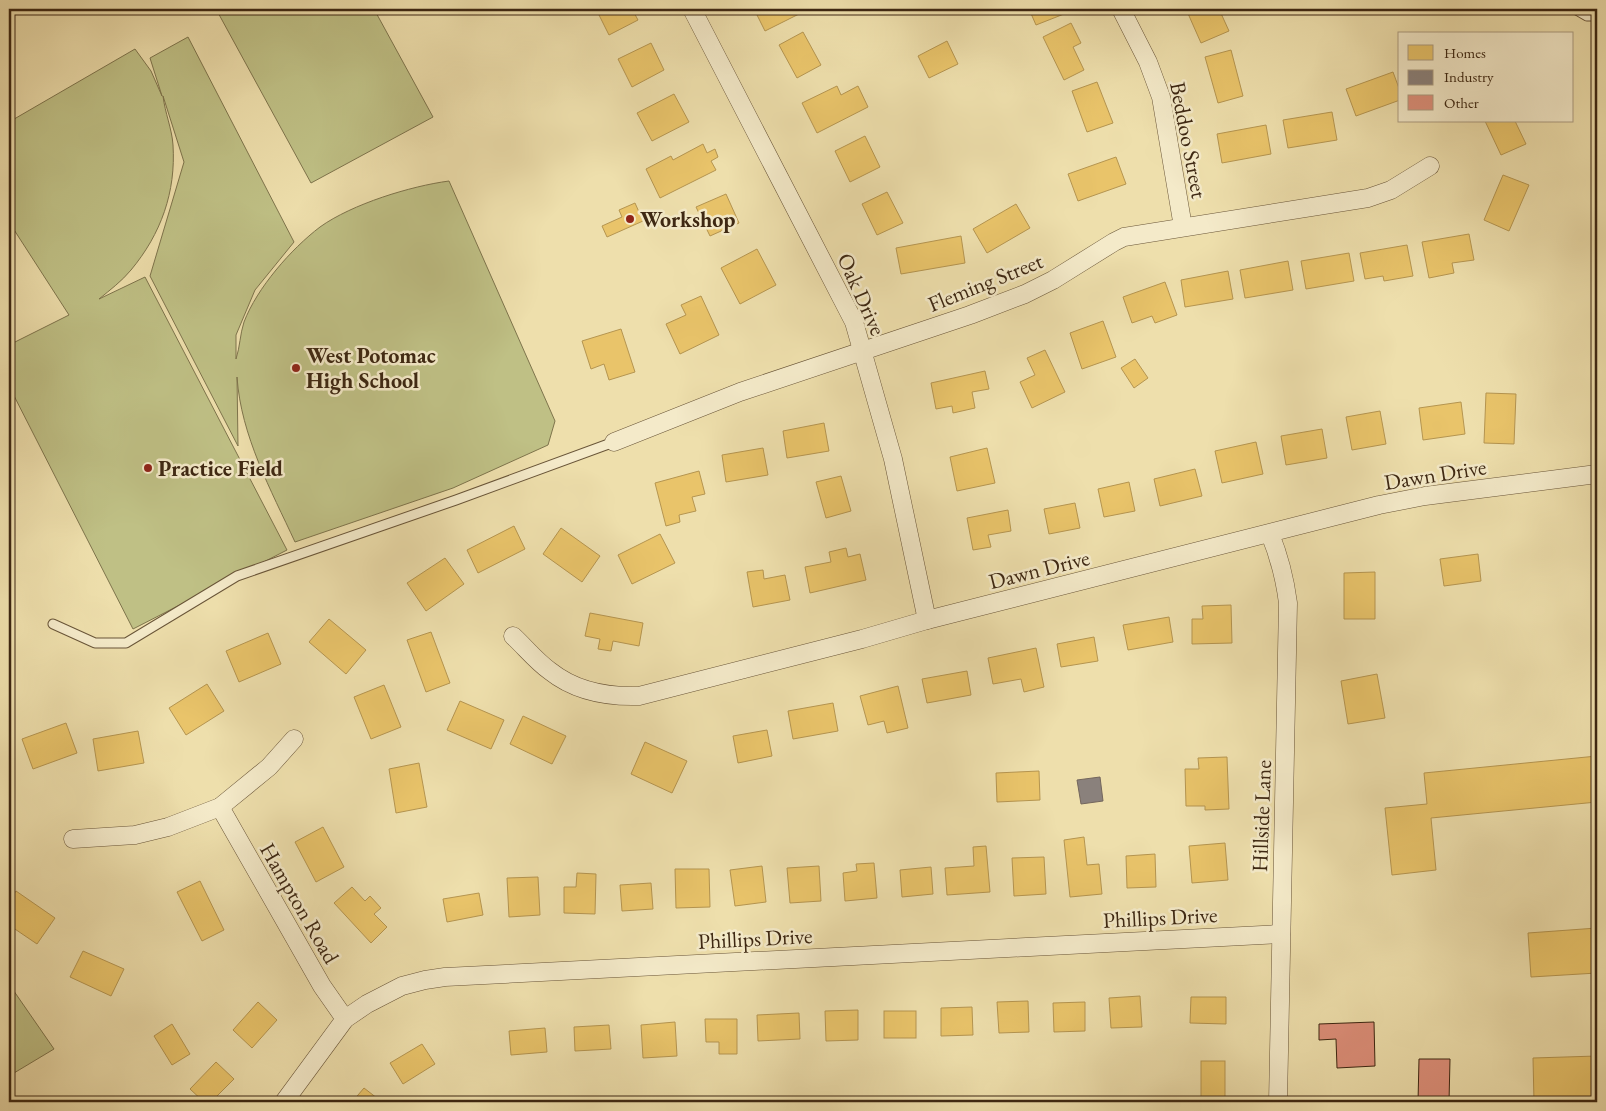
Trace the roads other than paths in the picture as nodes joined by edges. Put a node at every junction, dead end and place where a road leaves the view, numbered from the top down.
1 (692, 9) edge
2 (1121, 9) edge
3 (1576, 9) edge
4 (1597, 16) edge
5 (1430, 166) dead end
6 (1183, 227) junction
7 (863, 350) junction
8 (614, 442) joint
9 (1597, 474) edge
10 (1270, 534) junction
11 (927, 620) junction
12 (53, 624) dead end
13 (513, 636) dead end
14 (294, 739) dead end
15 (220, 807) junction
16 (73, 839) dead end
17 (1281, 934) junction
18 (345, 1019) junction
19 (284, 1102) edge
20 (1278, 1102) edge

1 - 7 street, Oak Drive
2 - 6 street, Beddoo Street
3 - 4 lane
5 - 6 street, Fleming Street
6 - 7 street, Fleming Street
7 - 8 street, Fleming Street
7 - 11 street, Oak Drive
8 - 12 lane
9 - 10 street, Dawn Drive
10 - 11 street, Dawn Drive
10 - 17 street, Hillside Lane
11 - 13 street, Dawn Drive
14 - 15 street
15 - 16 street
15 - 18 street, Hampton Road
17 - 18 street, Phillips Drive
17 - 20 street, Hillside Lane
18 - 19 street, Phillips Drive

